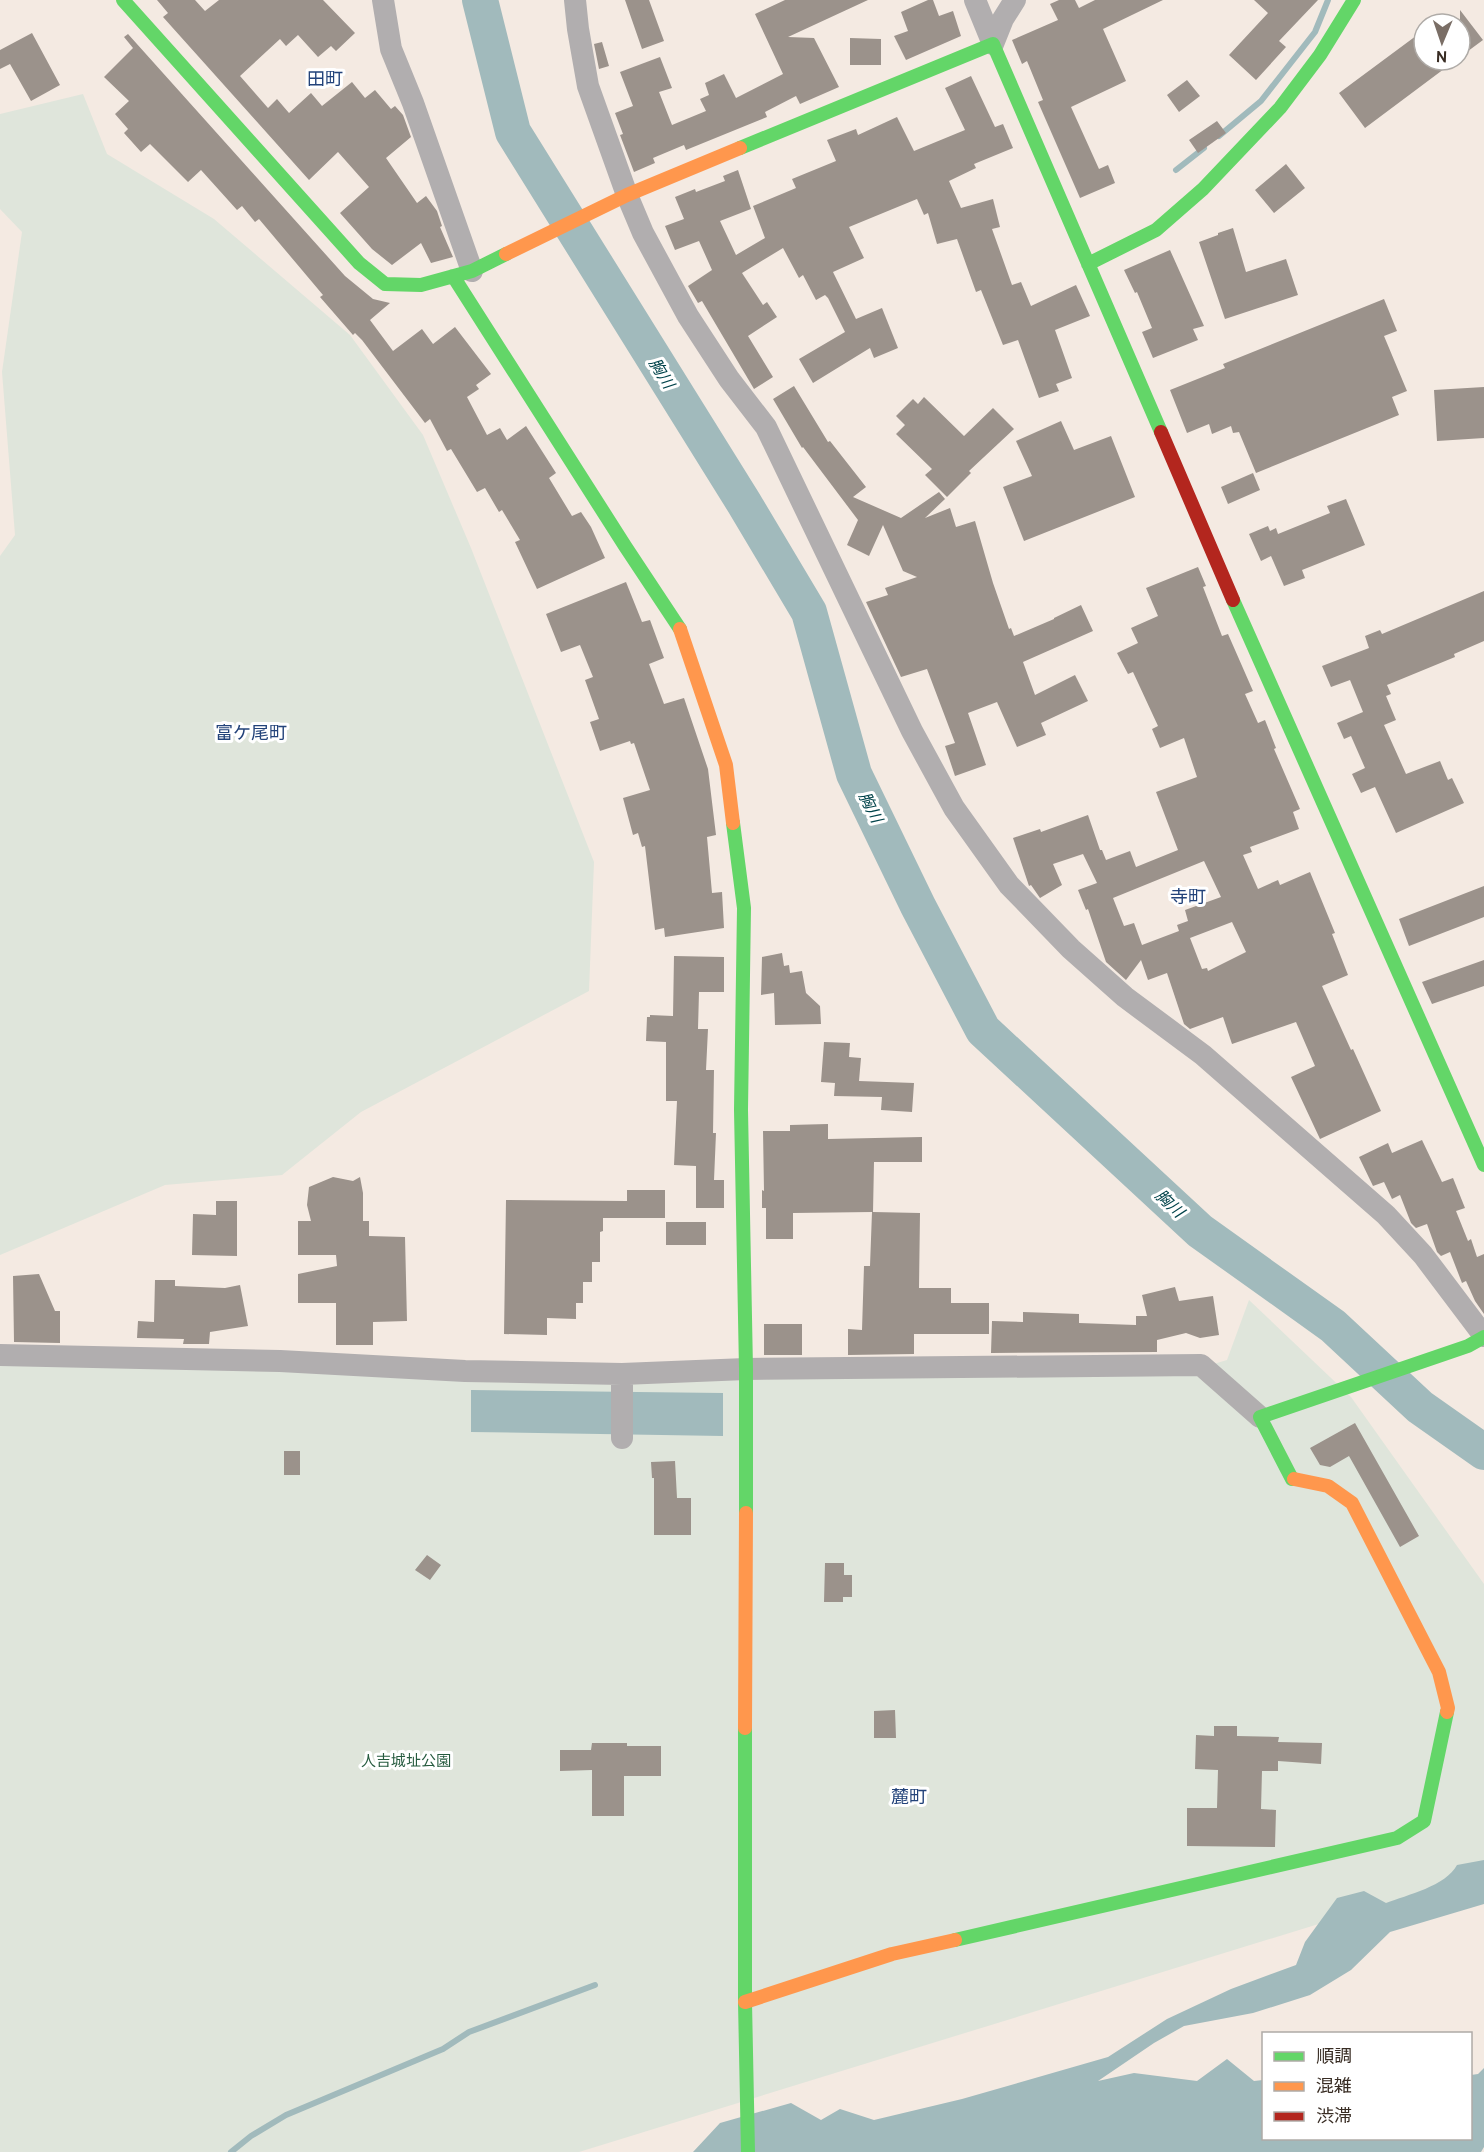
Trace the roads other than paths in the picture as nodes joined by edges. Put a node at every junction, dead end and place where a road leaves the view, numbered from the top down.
1 (123, 0) edge
2 (383, 0) edge
3 (575, 0) edge
4 (975, 0) edge
5 (1015, 0) edge
6 (1354, 0) edge
7 (993, 44) junction
8 (619, 198) junction
9 (1088, 264) junction
10 (463, 273) junction
11 (1484, 1165) edge
12 (1479, 1340) edge
13 (0, 1355) edge
14 (746, 1369) junction
15 (622, 1382) junction
16 (1260, 1417) junction
17 (622, 1438) dead end
18 (745, 2002) junction
19 (748, 2152) edge

1 - 10 street
2 - 10 street
3 - 8 street
4 - 7 street
5 - 7 street
6 - 9 street
7 - 8 street
7 - 9 street
8 - 10 street
8 - 12 street
9 - 11 street
10 - 14 street
12 - 16 street
13 - 15 street
14 - 15 street
14 - 16 street
14 - 18 street
15 - 17 street
16 - 18 street
18 - 19 street

